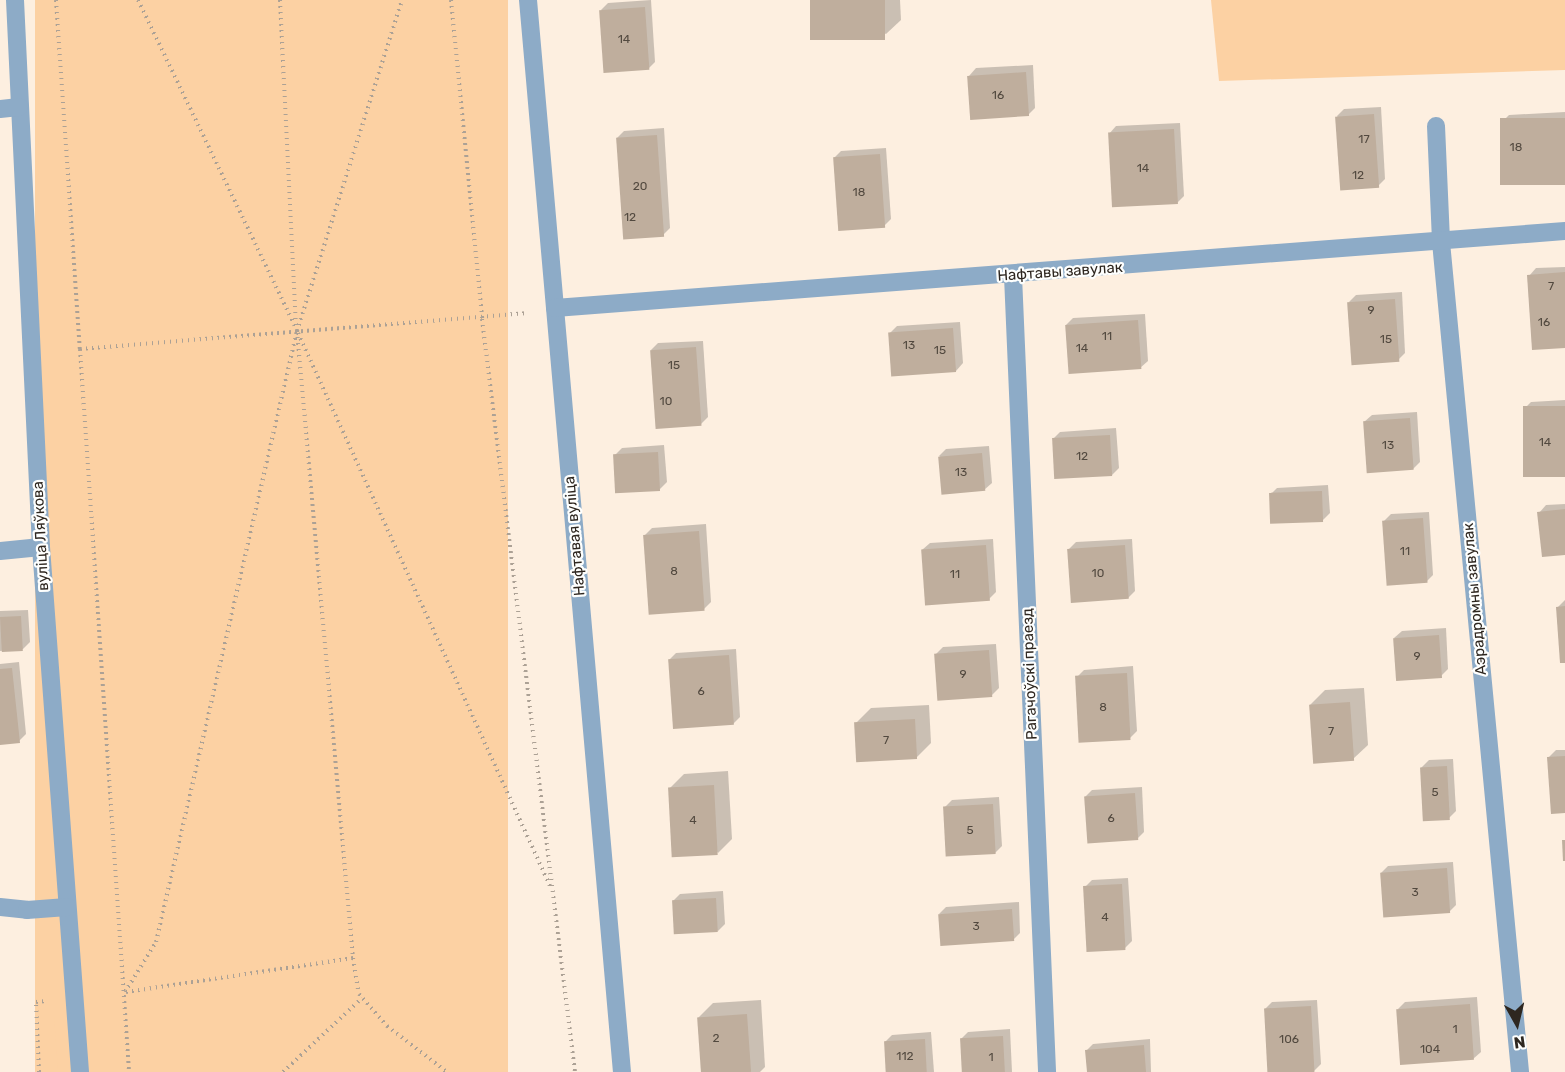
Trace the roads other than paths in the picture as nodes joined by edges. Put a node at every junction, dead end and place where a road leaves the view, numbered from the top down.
1 (15, 0) edge
2 (528, 0) edge
3 (19, 107) junction
4 (0, 109) edge
5 (1436, 126) dead end
6 (1565, 231) edge
7 (1441, 242) junction
8 (1013, 276) junction
9 (555, 309) junction
10 (41, 547) junction
11 (0, 550) edge
12 (0, 907) edge
13 (67, 907) junction
14 (80, 1072) edge
15 (622, 1072) edge
16 (1047, 1072) edge
17 (1520, 1072) edge

1 - 3 street, вуліца Ляўкова
2 - 9 street, Нафтавая вуліца
3 - 4 street
3 - 10 street, вуліца Ляўкова
5 - 7 street, Аэрадромны завулак
6 - 7 street, Нафтавы завулак
7 - 8 street, Нафтавы завулак
7 - 17 street, Аэрадромны завулак
8 - 9 street, Нафтавы завулак
8 - 16 street, Рагачоўскі праезд
9 - 15 street, Нафтавая вуліца
10 - 11 street
10 - 13 street, вуліца Ляўкова
12 - 13 street
13 - 14 street, вуліца Ляўкова

